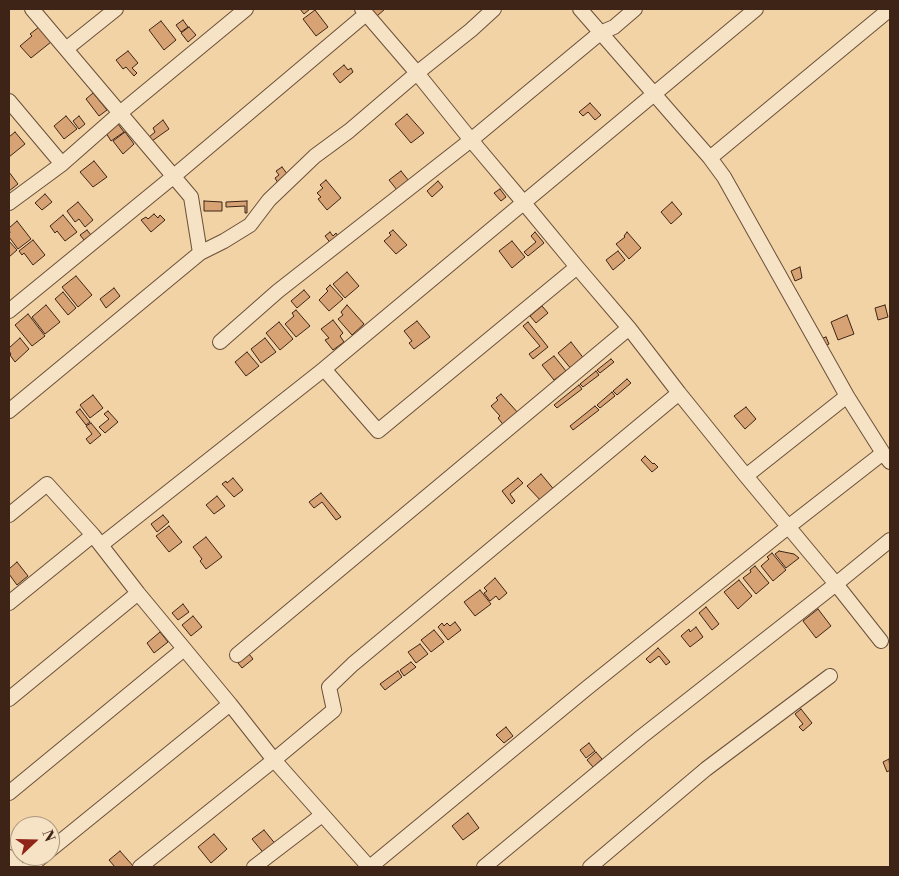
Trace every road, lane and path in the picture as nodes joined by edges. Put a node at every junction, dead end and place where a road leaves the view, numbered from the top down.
1 (32, 9) edge
2 (116, 9) edge
3 (246, 9) edge
4 (494, 9) edge
5 (580, 9) edge
6 (635, 9) edge
7 (756, 9) edge
8 (890, 9) edge
9 (364, 11) edge
10 (600, 33) junction
11 (66, 49) junction
12 (417, 73) junction
13 (653, 94) junction
14 (9, 101) edge
15 (120, 113) junction
16 (471, 140) junction
17 (710, 158) junction
18 (62, 164) junction
19 (174, 176) junction
20 (9, 203) edge
21 (524, 203) junction
22 (200, 253) junction
23 (577, 267) junction
24 (9, 312) edge
25 (629, 328) junction
26 (220, 342) dead end
27 (324, 369) junction
28 (678, 393) junction
29 (847, 396) junction
30 (9, 411) edge
31 (887, 458) edge
32 (746, 476) junction
33 (9, 515) edge
34 (788, 527) junction
35 (97, 540) junction
36 (890, 540) edge
37 (836, 584) junction
38 (138, 593) junction
39 (9, 603) edge
40 (881, 641) dead end
41 (184, 649) junction
42 (237, 655) dead end
43 (830, 676) dead end
44 (9, 699) edge
45 (230, 704) junction
46 (274, 760) junction
47 (9, 793) edge
48 (322, 815) junction
49 (60, 842) edge
50 (9, 857) edge
51 (18, 867) edge
52 (140, 867) edge
53 (254, 867) edge
54 (369, 867) edge
55 (484, 867) edge
56 (590, 867) edge

1 - 11 street
2 - 11 street
3 - 15 street
4 - 12 street
5 - 10 street
6 - 10 street
7 - 13 street
8 - 17 street
9 - 12 street
9 - 19 street
10 - 13 street
10 - 16 street
11 - 15 street
12 - 16 street
12 - 22 street
13 - 17 street
13 - 21 street
14 - 18 street
15 - 18 street
15 - 19 street
16 - 21 street
16 - 26 street
17 - 29 street
18 - 20 street
19 - 22 street
19 - 24 street
21 - 23 street
21 - 27 street
22 - 30 street
23 - 25 street
23 - 27 street
25 - 28 street
25 - 42 street
27 - 35 street
28 - 32 street
28 - 46 street
29 - 31 street
29 - 32 street
31 - 34 street
32 - 34 street
33 - 35 street
34 - 37 street
34 - 54 street
35 - 38 street
35 - 39 street
36 - 37 street
37 - 40 street
37 - 55 street
38 - 41 street
38 - 44 street
41 - 45 street
41 - 47 street
43 - 56 street
45 - 46 street
45 - 49 street
46 - 48 street
46 - 52 street
48 - 53 street
48 - 54 street
50 - 51 street

